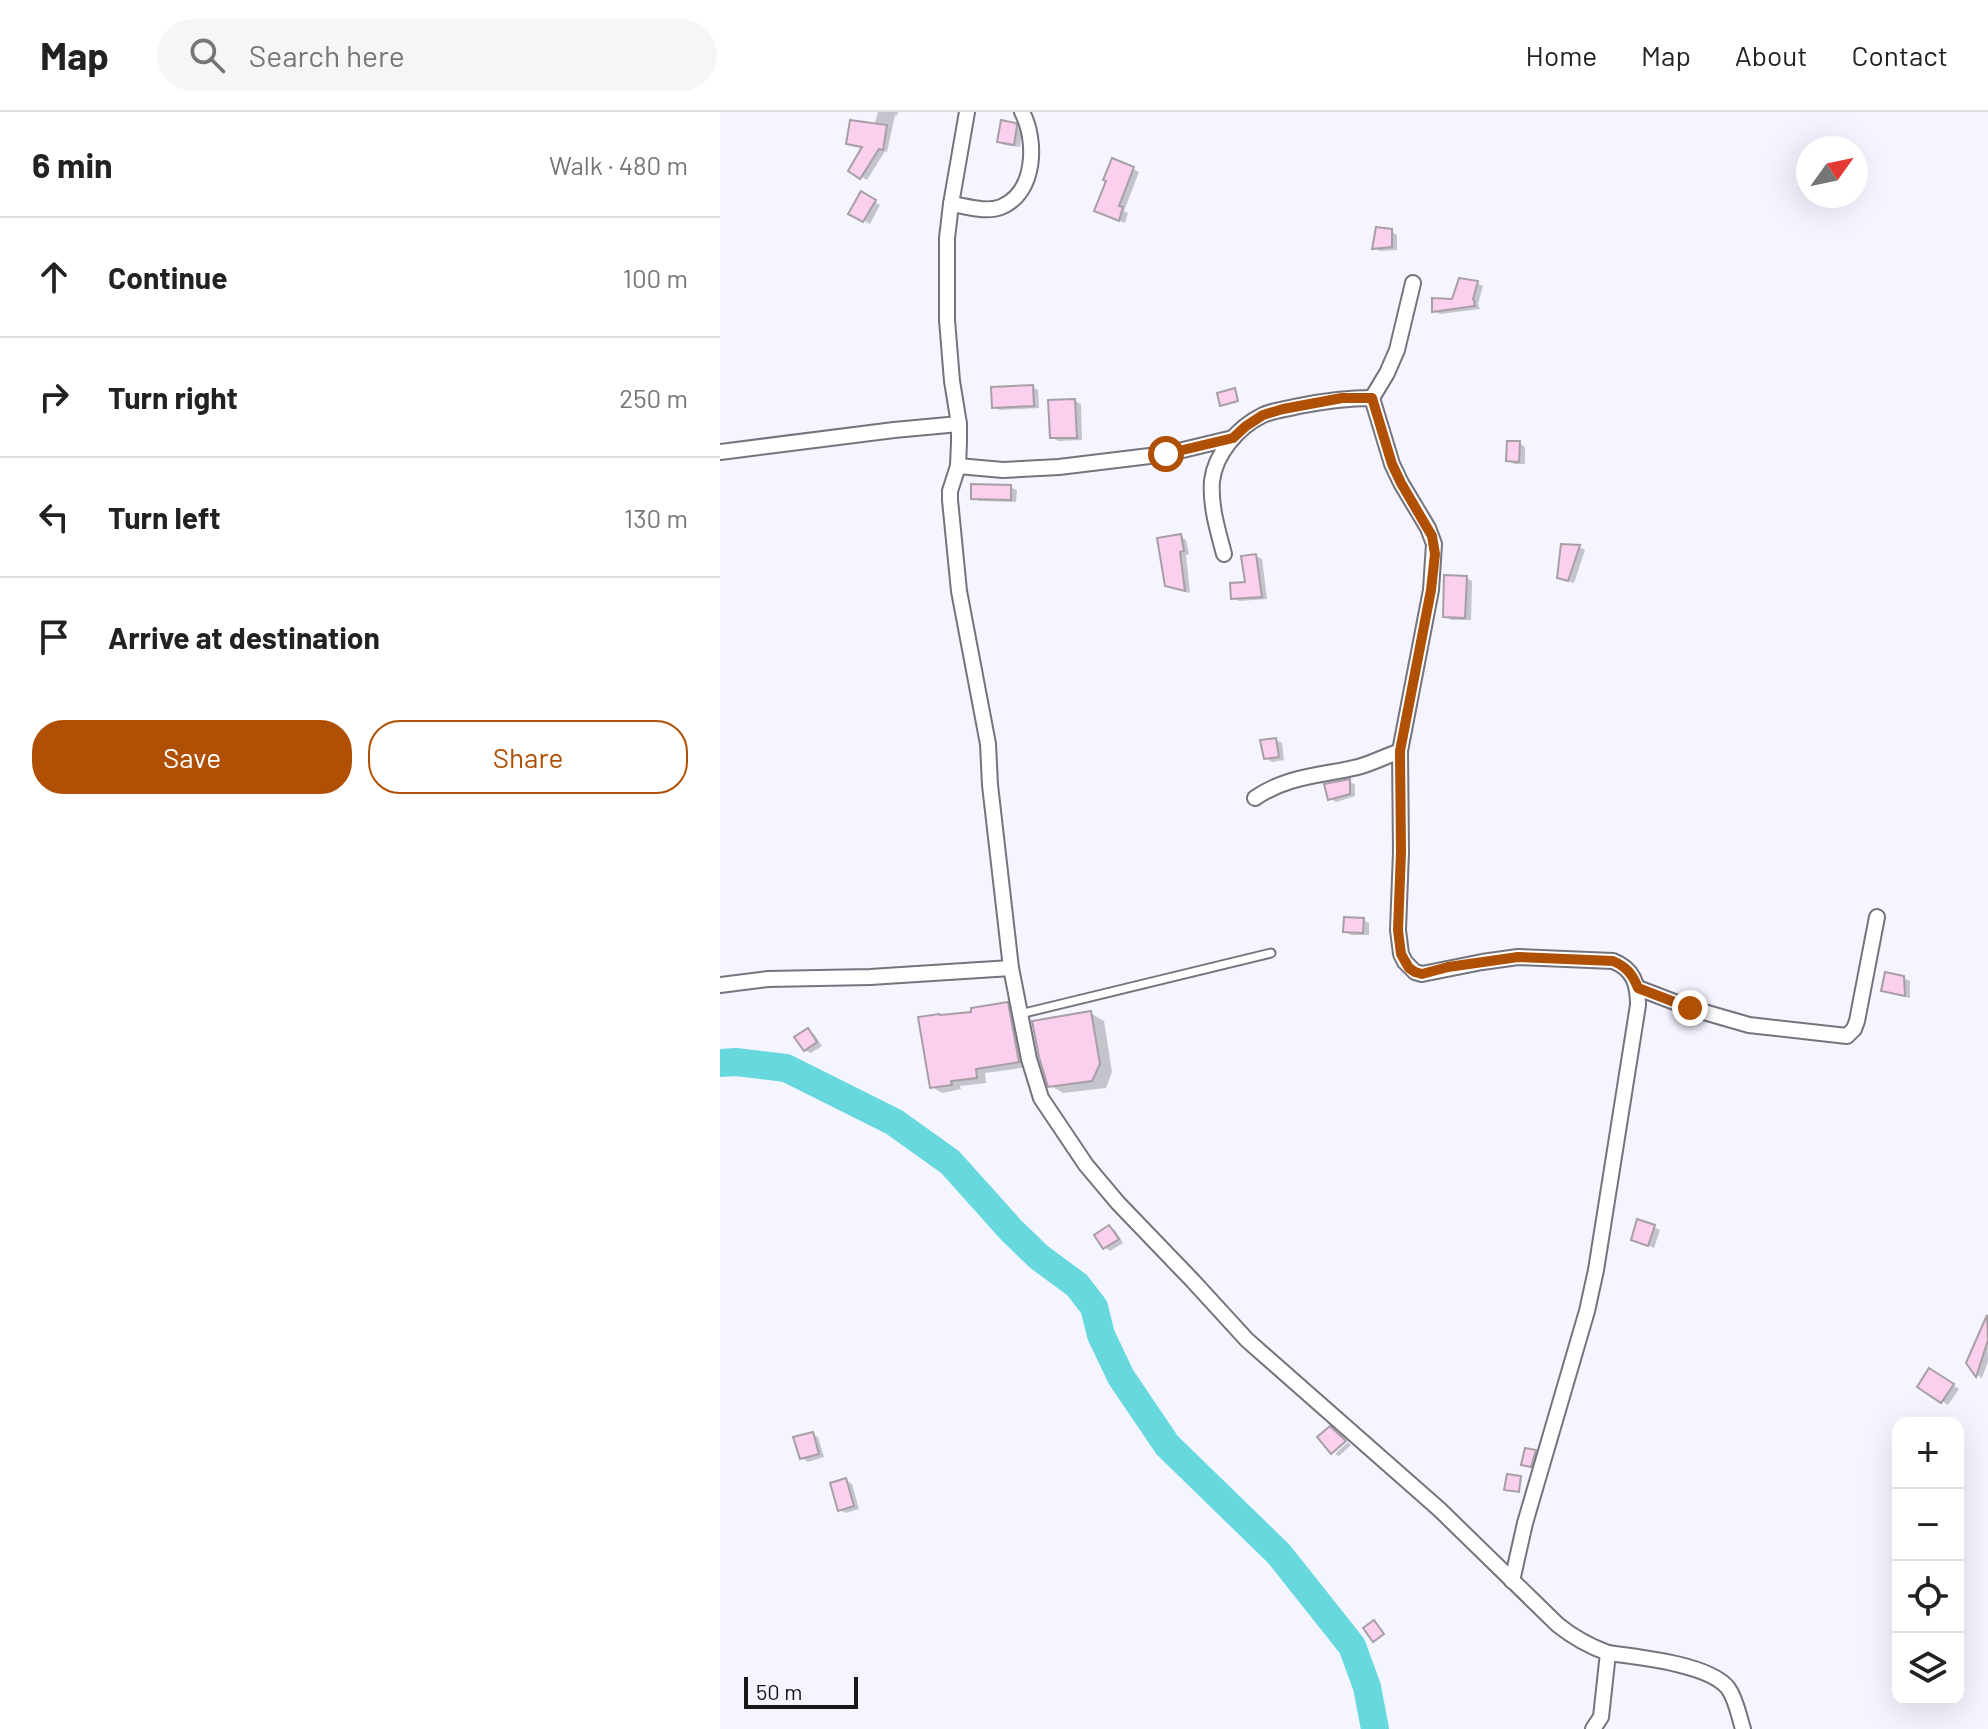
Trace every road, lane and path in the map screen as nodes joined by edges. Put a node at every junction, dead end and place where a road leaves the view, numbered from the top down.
1 (967, 112) edge
2 (1022, 112) edge
3 (951, 204) junction
4 (1413, 283) dead end
5 (1372, 398) junction
6 (959, 424) junction
7 (1233, 438) junction
8 (720, 452) edge
9 (958, 466) junction
10 (1224, 554) dead end
11 (1400, 751) junction
12 (1255, 798) dead end
13 (1877, 917) dead end
14 (1271, 953) dead end
15 (1011, 968) junction
16 (720, 985) edge
17 (1638, 988) junction
18 (1020, 1014) junction
19 (1512, 1581) junction
20 (1608, 1653) junction
21 (1593, 1729) edge
22 (1743, 1729) edge

1 - 3 street
2 - 3 street
3 - 6 street
4 - 5 street
5 - 7 street
5 - 11 street
6 - 8 street
6 - 9 street
7 - 9 street
7 - 10 street
9 - 15 street
11 - 12 street
11 - 17 street
13 - 17 street
14 - 18 lane
15 - 16 street
15 - 18 street
17 - 19 street
18 - 19 street
19 - 20 street
20 - 21 street
20 - 22 street

